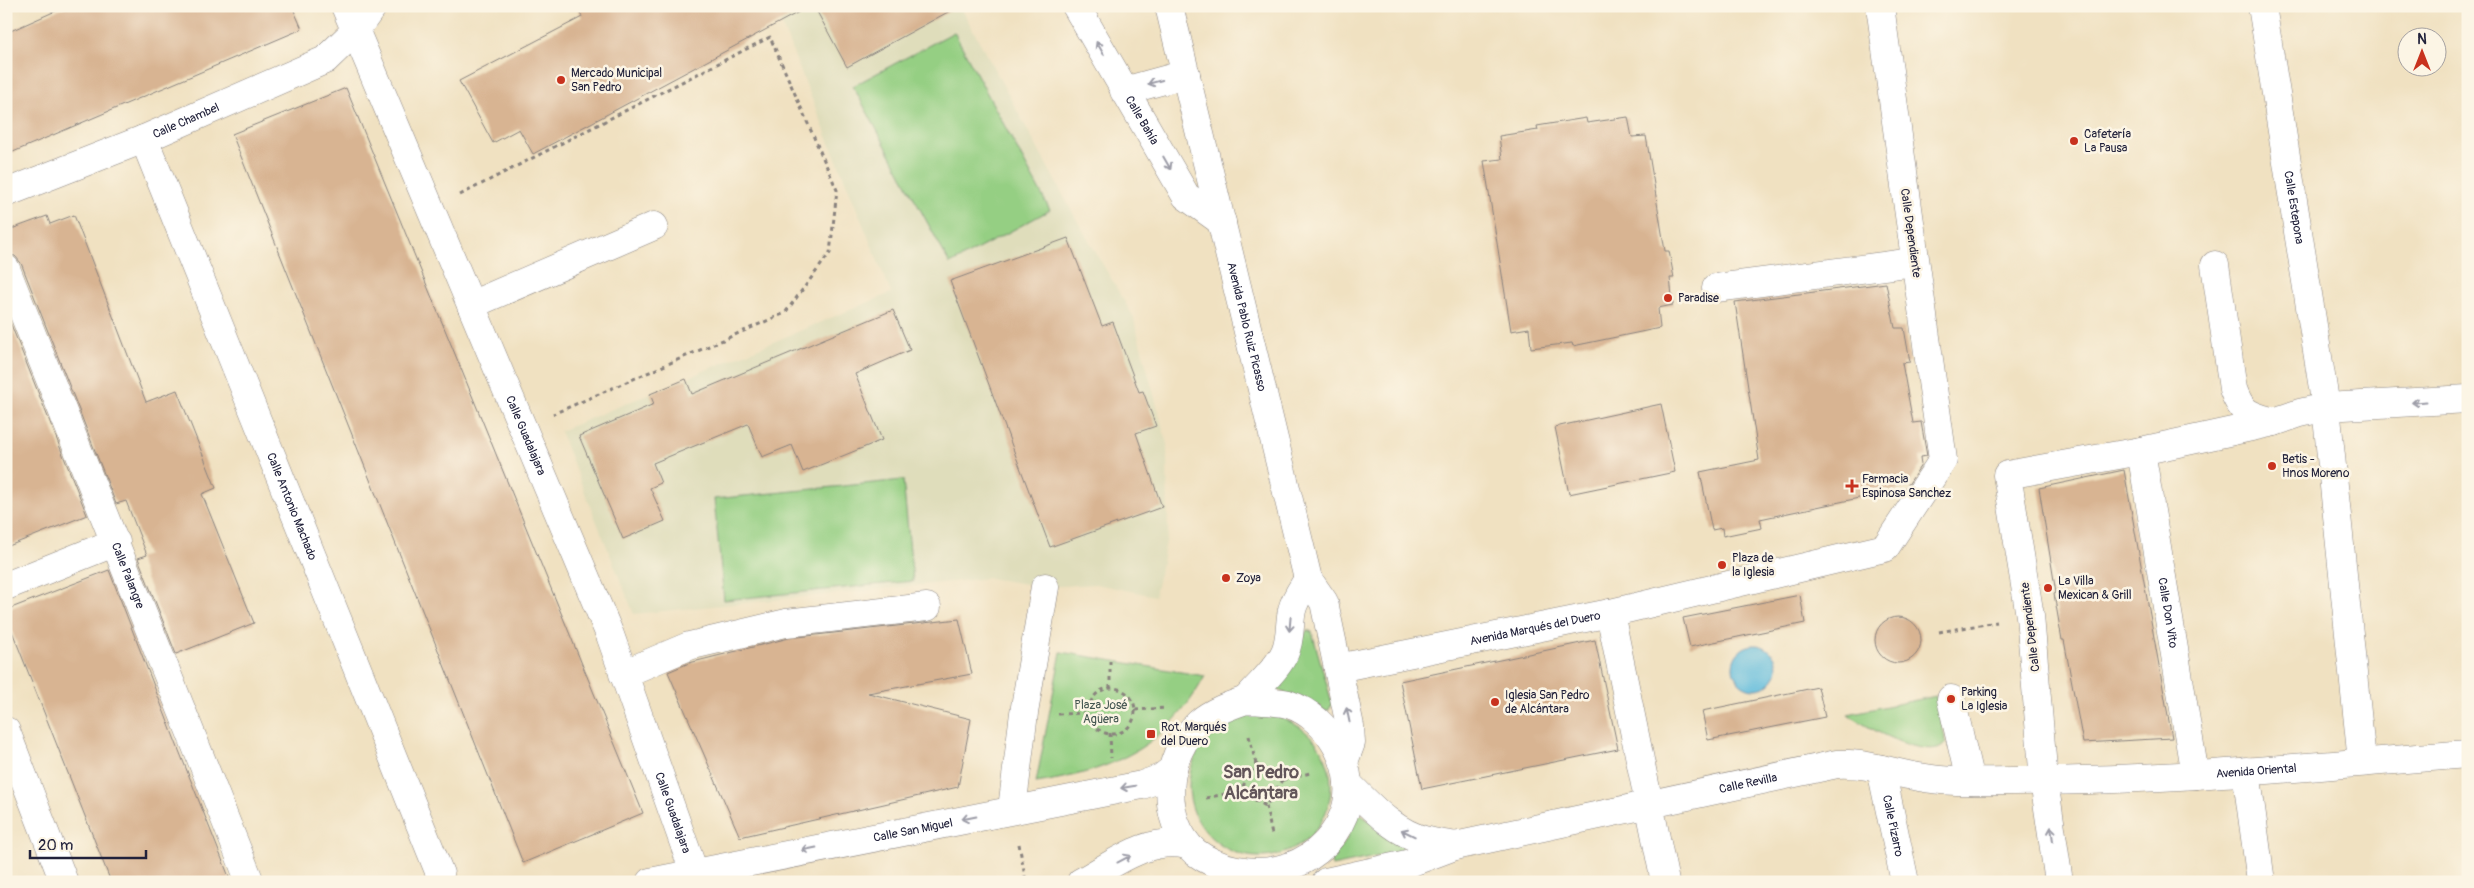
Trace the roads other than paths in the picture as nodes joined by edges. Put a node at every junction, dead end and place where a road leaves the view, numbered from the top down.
1 (345, 6) edge
2 (373, 6) edge
3 (1076, 6) edge
4 (1169, 6) edge
5 (1880, 6) edge
6 (2262, 6) edge
7 (355, 31) junction
8 (1186, 74) junction
9 (1124, 90) junction
10 (144, 139) junction
11 (6, 193) edge
12 (1222, 222) junction
13 (654, 226) dead end
14 (1914, 262) junction
15 (2215, 265) dead end
16 (6, 269) edge
17 (1716, 288) dead end
18 (471, 305) junction
19 (2468, 398) edge
20 (2326, 408) junction
21 (2274, 422) junction
22 (2141, 450) junction
23 (116, 542) junction
24 (1308, 579) junction
25 (6, 586) edge
26 (1046, 588) dead end
27 (927, 607) dead end
28 (1610, 612) junction
29 (1338, 668) junction
30 (623, 674) junction
31 (1951, 699) dead end
32 (1246, 700) junction
33 (8, 738) edge
34 (2468, 754) edge
35 (2362, 762) junction
36 (1173, 769) junction
37 (1881, 769) junction
38 (2246, 771) junction
39 (1346, 773) junction
40 (2195, 774) junction
41 (1970, 781) junction
42 (2044, 781) junction
43 (1650, 804) junction
44 (1012, 809) junction
45 (1187, 845) junction
46 (1455, 846) junction
47 (694, 872) junction
48 (1415, 873) edge
49 (440, 874) dead end
50 (1230, 877) edge
51 (1279, 878) edge
52 (64, 882) edge
53 (250, 882) edge
54 (650, 882) edge
55 (1081, 882) edge
56 (1326, 882) edge
57 (1666, 882) edge
58 (1905, 882) edge
59 (2059, 882) edge
60 (2261, 882) edge

1 - 7 street, Calle Guadalajara
2 - 7 street, Calle Chambel
9 -> 3 street, Calle Bahía
4 - 8 street, Avenida Pablo Ruiz Picasso
5 - 14 street, Calle Dependiente
6 - 20 street, Calle Estepona
7 - 10 street, Calle Chambel
7 - 18 street, Calle Guadalajara
8 -> 9 street
8 - 12 street, Avenida Pablo Ruiz Picasso
9 -> 12 street, Calle Bahía
10 - 11 street, Calle Chambel
10 - 49 street, Calle Antonio Machado
12 - 24 street, Avenida Pablo Ruiz Picasso
13 - 18 street
14 - 17 street
14 - 28 street, Calle Dependiente
15 - 21 street
16 - 23 street, Calle Palangre
18 - 30 street, Calle Guadalajara
19 -> 20 street
20 - 21 street
20 - 35 street, Calle Estepona
21 - 22 street
22 - 40 street, Calle Don Vito
22 - 42 street, Calle Dependiente
23 - 25 street
23 - 53 street, Calle Palangre
24 - 29 street, Avenida Pablo Ruiz Picasso
24 -> 32 street
26 - 44 street
27 - 30 street
28 - 29 street, Avenida Marqués del Duero
28 - 43 street, Avenida Marqués del Duero
39 -> 29 street, Avenida Pablo Ruiz Picasso
30 - 47 street, Calle Guadalajara
31 - 41 street
32 - 36 street
32 - 39 street
33 - 52 street
34 - 35 street, Avenida Oriental
35 - 38 street, Avenida Oriental
36 -> 44 street, Calle San Miguel
36 - 45 street
37 - 41 street, Calle Revilla
37 - 43 street, Calle Revilla
37 - 58 street, Calle Pizarro
38 - 40 street, Avenida Oriental
38 - 60 street
46 -> 39 street, Calle Revilla
39 - 51 street, Avenida Pablo Ruiz Picasso
40 - 42 street, Avenida Oriental
41 - 42 street, Calle Revilla
59 -> 42 street, Calle Dependiente
43 - 46 street, Calle Revilla
43 - 57 street, Avenida Marqués del Duero
44 -> 47 street, Calle San Miguel
45 - 50 street, Avenida Pablo Ruiz Picasso
55 -> 45 street
46 - 48 street, Calle Revilla
47 - 54 street, Calle San Miguel
48 - 56 street, Calle Revilla
50 - 51 street, Avenida Pablo Ruiz Picasso

